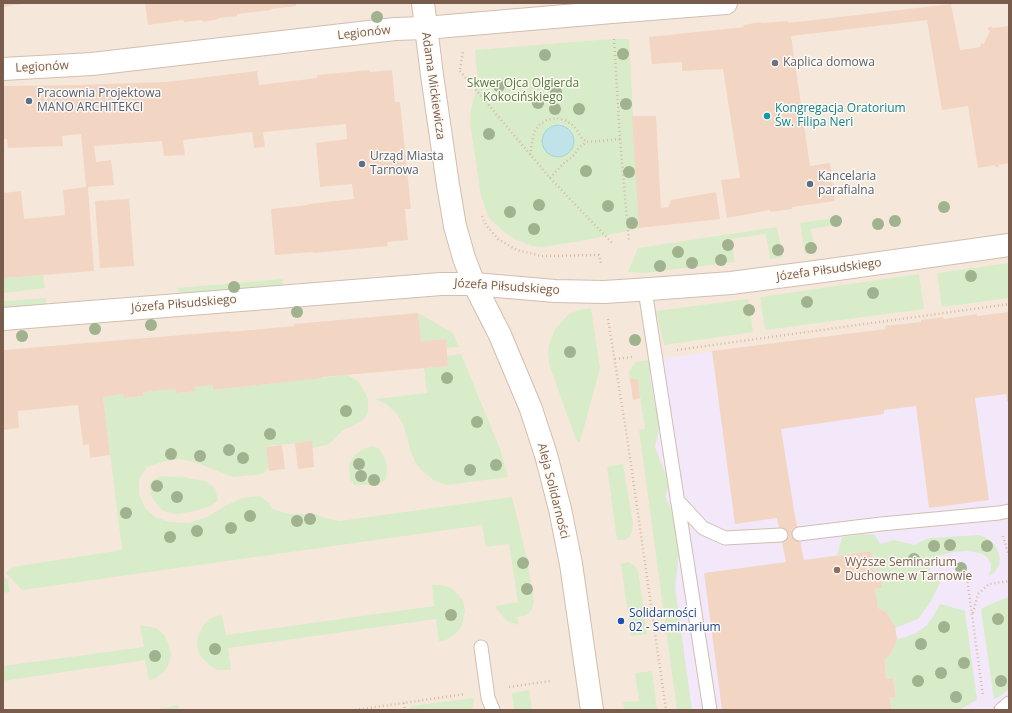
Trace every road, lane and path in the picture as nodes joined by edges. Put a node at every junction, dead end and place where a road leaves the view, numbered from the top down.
1 (423, 3) edge
2 (726, 3) edge
3 (612, 12) junction
4 (425, 28) junction
5 (463, 51) dead end
6 (3, 69) edge
7 (460, 71) junction
8 (461, 78) dead end
9 (620, 139) junction
10 (587, 142) junction
11 (530, 155) junction
12 (550, 178) junction
13 (482, 214) dead end
14 (629, 242) dead end
15 (613, 244) dead end
16 (1009, 245) edge
17 (599, 255) dead end
18 (474, 284) junction
19 (645, 290) junction
20 (1009, 304) edge
21 (608, 317) dead end
22 (3, 319) edge
23 (654, 354) junction
24 (615, 359) junction
25 (677, 500) junction
26 (1009, 511) edge
27 (798, 534) dead end
28 (781, 535) dead end
29 (967, 578) dead end
30 (1009, 581) edge
31 (972, 616) junction
32 (481, 647) dead end
33 (550, 681) dead end
34 (490, 700) edge
35 (984, 702) dead end
36 (404, 703) junction
37 (1009, 703) edge
38 (355, 710) edge
39 (405, 710) edge
40 (482, 710) edge
41 (592, 710) edge
42 (666, 710) edge
43 (710, 710) edge
44 (1001, 710) edge

1 - 4 street, Adama Mickiewicza
2 - 3 street, Legionów
3 - 4 street, Legionów
3 - 9 path
4 - 6 street, Legionów
4 - 18 street, Adama Mickiewicza
5 - 7 path
7 - 8 path
7 - 11 path
9 - 10 path
9 - 14 path
10 - 11 path
10 - 12 path
11 - 12 path
12 - 15 path
13 - 17 path
16 - 19 street, Józefa Piłsudskiego
18 - 19 street, Józefa Piłsudskiego
18 - 22 street, Józefa Piłsudskiego
18 - 41 street, Aleja Solidarności
19 - 23 lane
20 - 23 path
21 - 24 path
23 - 24 path
23 - 25 lane
24 - 42 path
25 - 28 lane
25 - 43 lane
26 - 27 lane
29 - 31 path
30 - 31 path
31 - 35 path
32 - 34 lane
33 - 34 path
34 - 36 path
34 - 40 lane
36 - 38 path
36 - 39 path
37 - 44 lane

